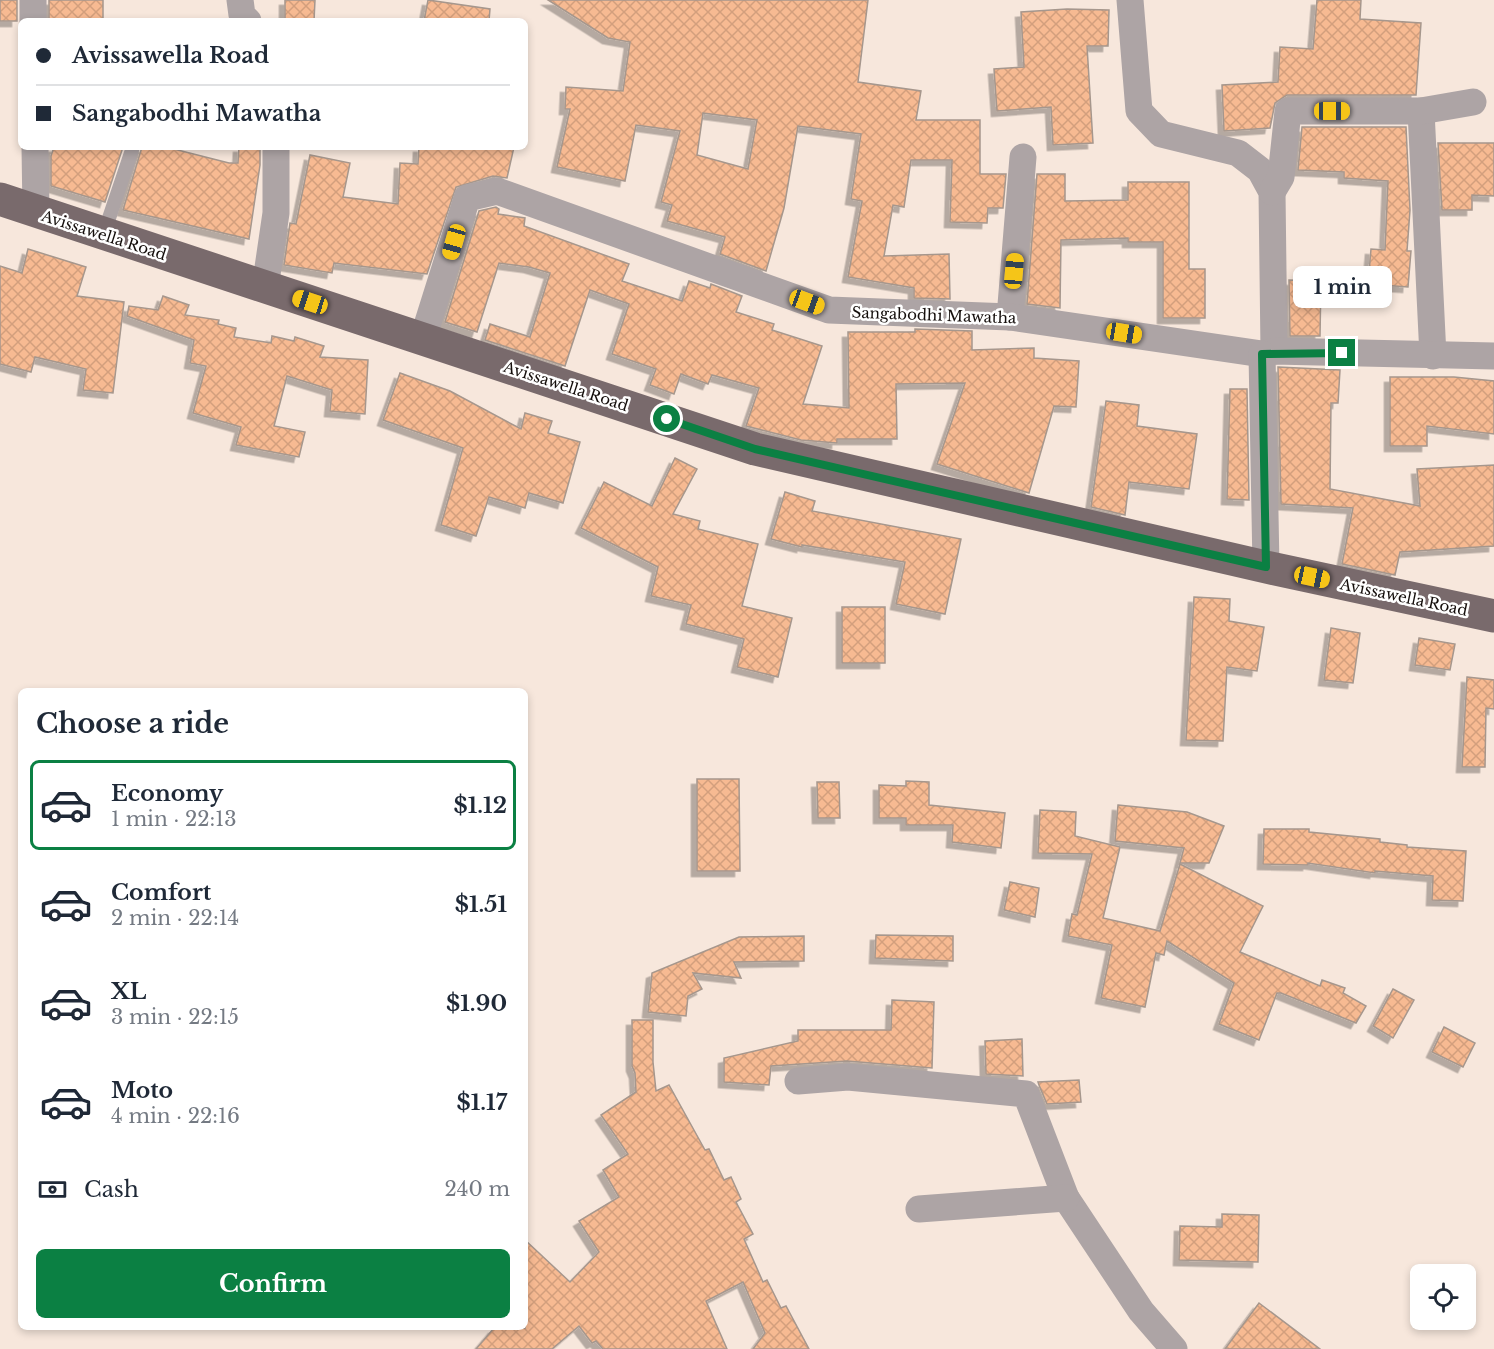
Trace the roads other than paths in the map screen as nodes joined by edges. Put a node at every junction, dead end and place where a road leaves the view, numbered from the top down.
1 (33, 0) edge
2 (240, 0) edge
3 (1130, 0) edge
4 (33, 18) edge
5 (245, 18) edge
6 (1473, 102) dead end
7 (1421, 111) junction
8 (35, 150) edge
9 (133, 150) edge
10 (276, 150) edge
11 (1023, 157) dead end
12 (1272, 192) junction
13 (0, 199) edge
14 (36, 213) junction
15 (104, 235) junction
16 (265, 288) junction
17 (1010, 317) junction
18 (423, 338) junction
19 (1268, 352) junction
20 (1433, 356) junction
21 (1494, 356) edge
22 (1266, 567) junction
23 (1494, 616) edge
24 (798, 1081) dead end
25 (1066, 1198) junction
26 (919, 1209) dead end
27 (1174, 1349) edge

1 - 4 street
2 - 5 street
3 - 12 street
6 - 7 street
7 - 12 street
7 - 20 street
8 - 14 street
9 - 15 lane
10 - 16 street
11 - 17 street
12 - 19 street
13 - 14 main road, Avissawella Road
14 - 15 main road, Avissawella Road
15 - 16 main road, Avissawella Road
16 - 18 main road, Avissawella Road
17 - 18 street, Sangabodhi Mawatha
17 - 19 street, Sangabodhi Mawatha
18 - 22 main road, Avissawella Road
19 - 20 street, Sangabodhi Mawatha
19 - 22 street
20 - 21 street, Sangabodhi Mawatha
22 - 23 main road, Avissawella Road
24 - 25 street
25 - 26 street
25 - 27 street

